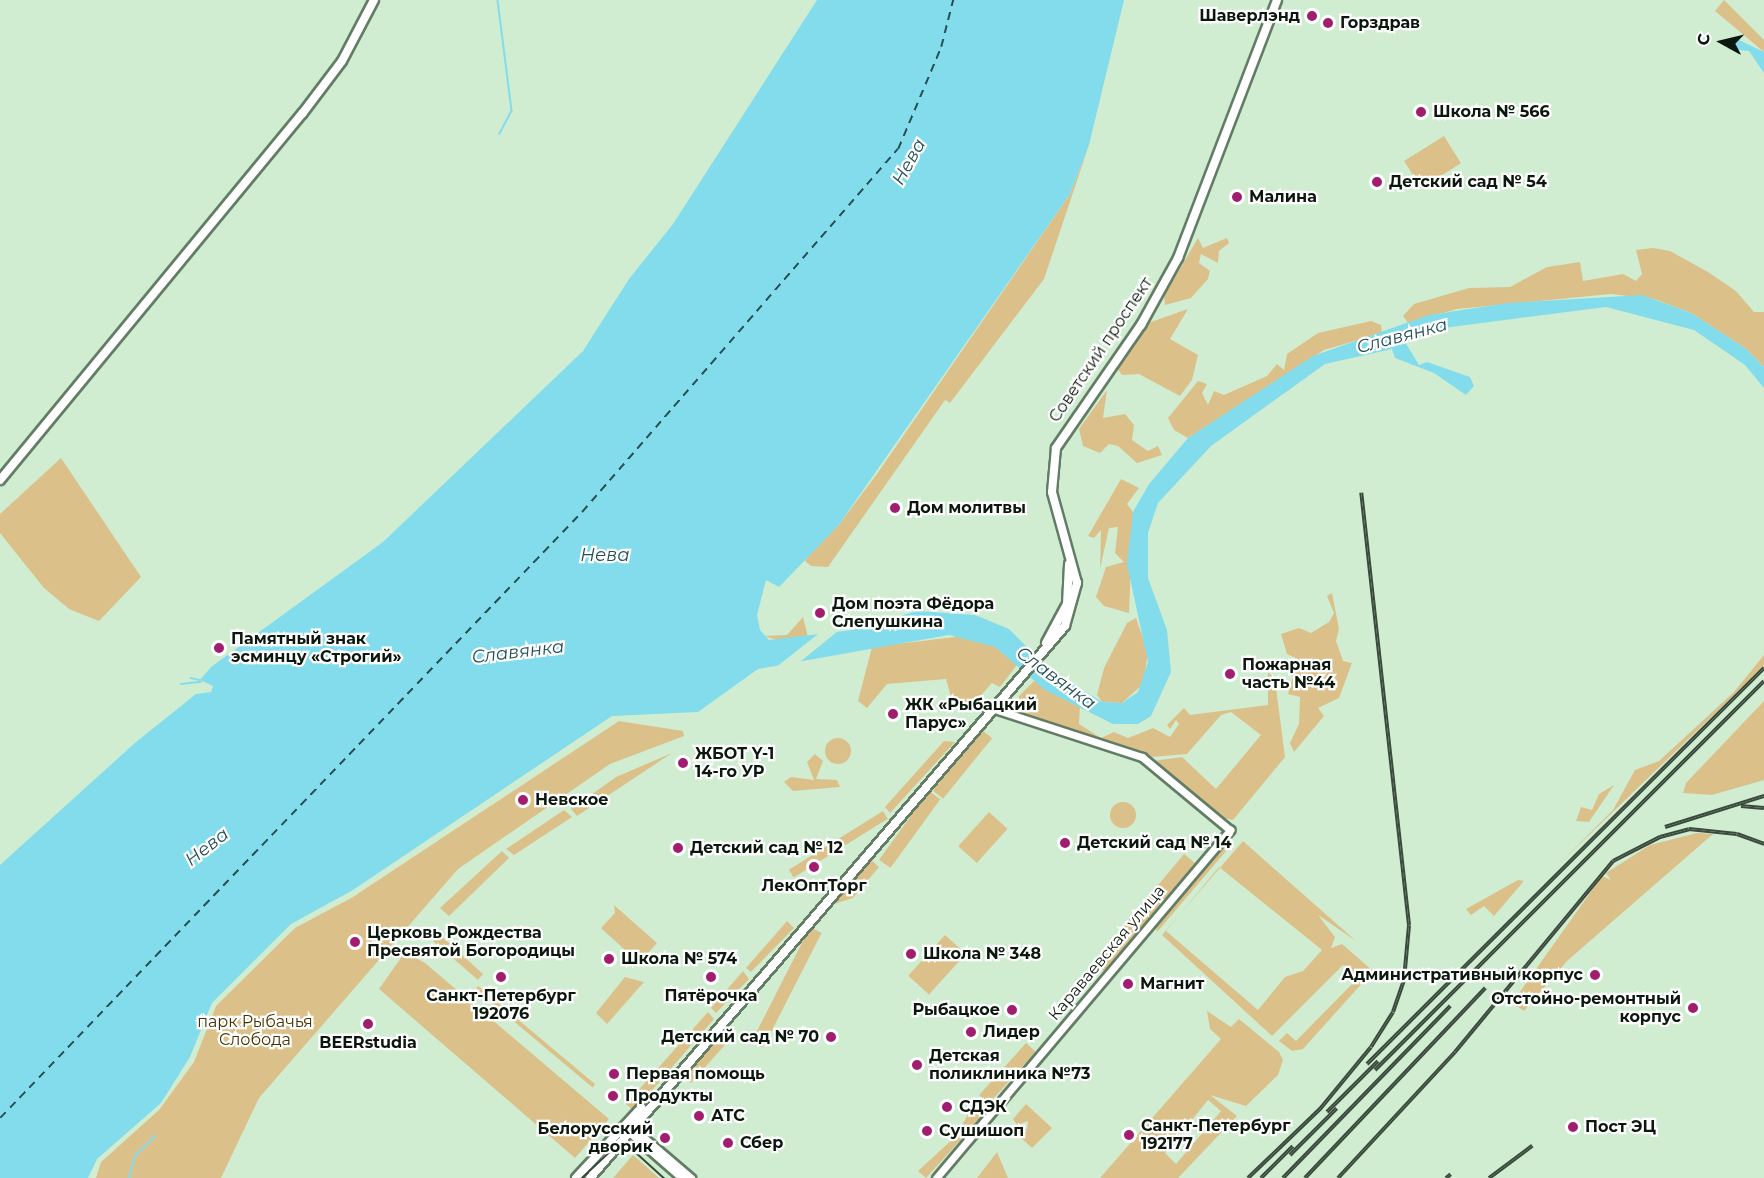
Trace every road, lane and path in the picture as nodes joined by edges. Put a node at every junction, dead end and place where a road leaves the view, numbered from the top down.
1 (374, 0) edge
2 (1277, 0) edge
3 (0, 480) edge
4 (992, 709) junction
5 (628, 1127) junction
6 (576, 1178) edge
7 (590, 1178) edge
8 (682, 1178) edge
9 (691, 1178) edge
10 (936, 1178) edge

1 - 3 main road
2 - 4 main road, Советский проспект
4 - 5 main road, Советский проспект
4 - 10 street, Караваевская улица
5 - 6 main road
5 - 7 main road
5 - 8 street
5 - 9 street

